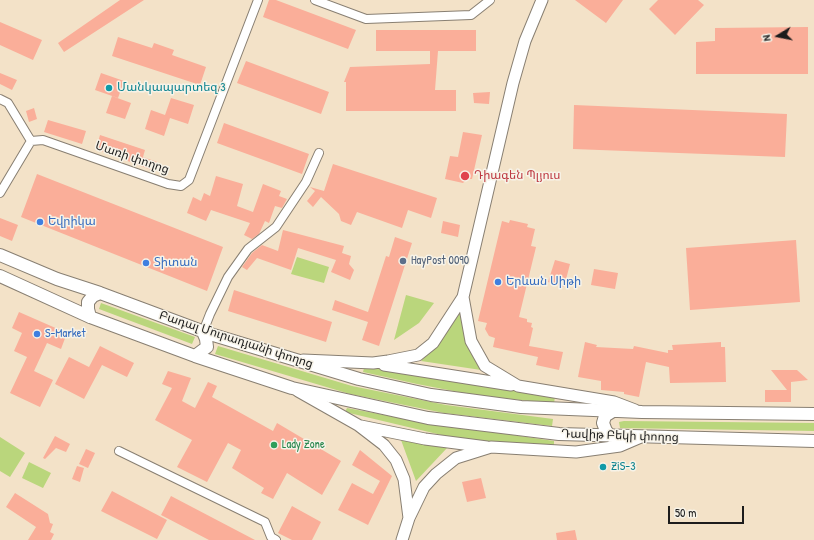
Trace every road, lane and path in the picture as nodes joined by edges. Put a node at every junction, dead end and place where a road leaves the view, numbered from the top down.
1 (258, 0) edge
2 (314, 0) edge
3 (490, 0) edge
4 (542, 0) edge
5 (0, 99) edge
6 (31, 141) junction
7 (319, 153) dead end
8 (0, 193) edge
9 (0, 255) edge
10 (0, 276) edge
11 (100, 293) junction
12 (463, 297) junction
13 (90, 317) junction
14 (203, 332) junction
15 (195, 356) junction
16 (298, 360) junction
17 (373, 363) junction
18 (518, 386) junction
19 (292, 388) junction
20 (430, 395) joint
21 (613, 411) junction
22 (642, 412) junction
23 (814, 414) edge
24 (358, 425) junction
25 (612, 437) junction
26 (641, 437) junction
27 (814, 441) edge
28 (491, 447) junction
29 (119, 450) dead end
30 (409, 518) junction
31 (276, 540) edge
32 (402, 540) edge

1 - 6 street, Մառի փողոց
2 - 3 street
4 - 12 main road
5 - 6 street
6 - 8 street
7 - 14 street
9 - 11 main road, Բադալ Մուրադյանի փողոց
10 - 13 main road
11 - 13 main road
11 - 14 main road, Բադալ Մուրադյանի փողոց
12 - 17 main road
12 - 18 main road
13 - 15 main road
14 - 15 main road
14 - 16 main road, Բադալ Մուրադյանի փողոց
15 - 19 main road
16 - 17 main road
16 - 20 main road, Բադալ Մուրադյանի փողոց
17 - 18 main road
18 - 22 main road
19 - 24 main road
19 - 25 main road, Դավիթ Բեկի փողոց
20 - 21 main road, Դավիթ Բեկի փողոց
21 - 22 main road, Դավիթ Բեկի փողոց
21 - 25 main road
22 - 23 main road, Դավիթ Բեկի փողոց
24 - 28 main road
24 - 30 main road
25 - 26 main road, Դավիթ Բեկի փողոց
26 - 27 main road, Դավիթ Բեկի փողոց
26 - 28 main road
28 - 30 main road
29 - 31 street
30 - 32 main road

